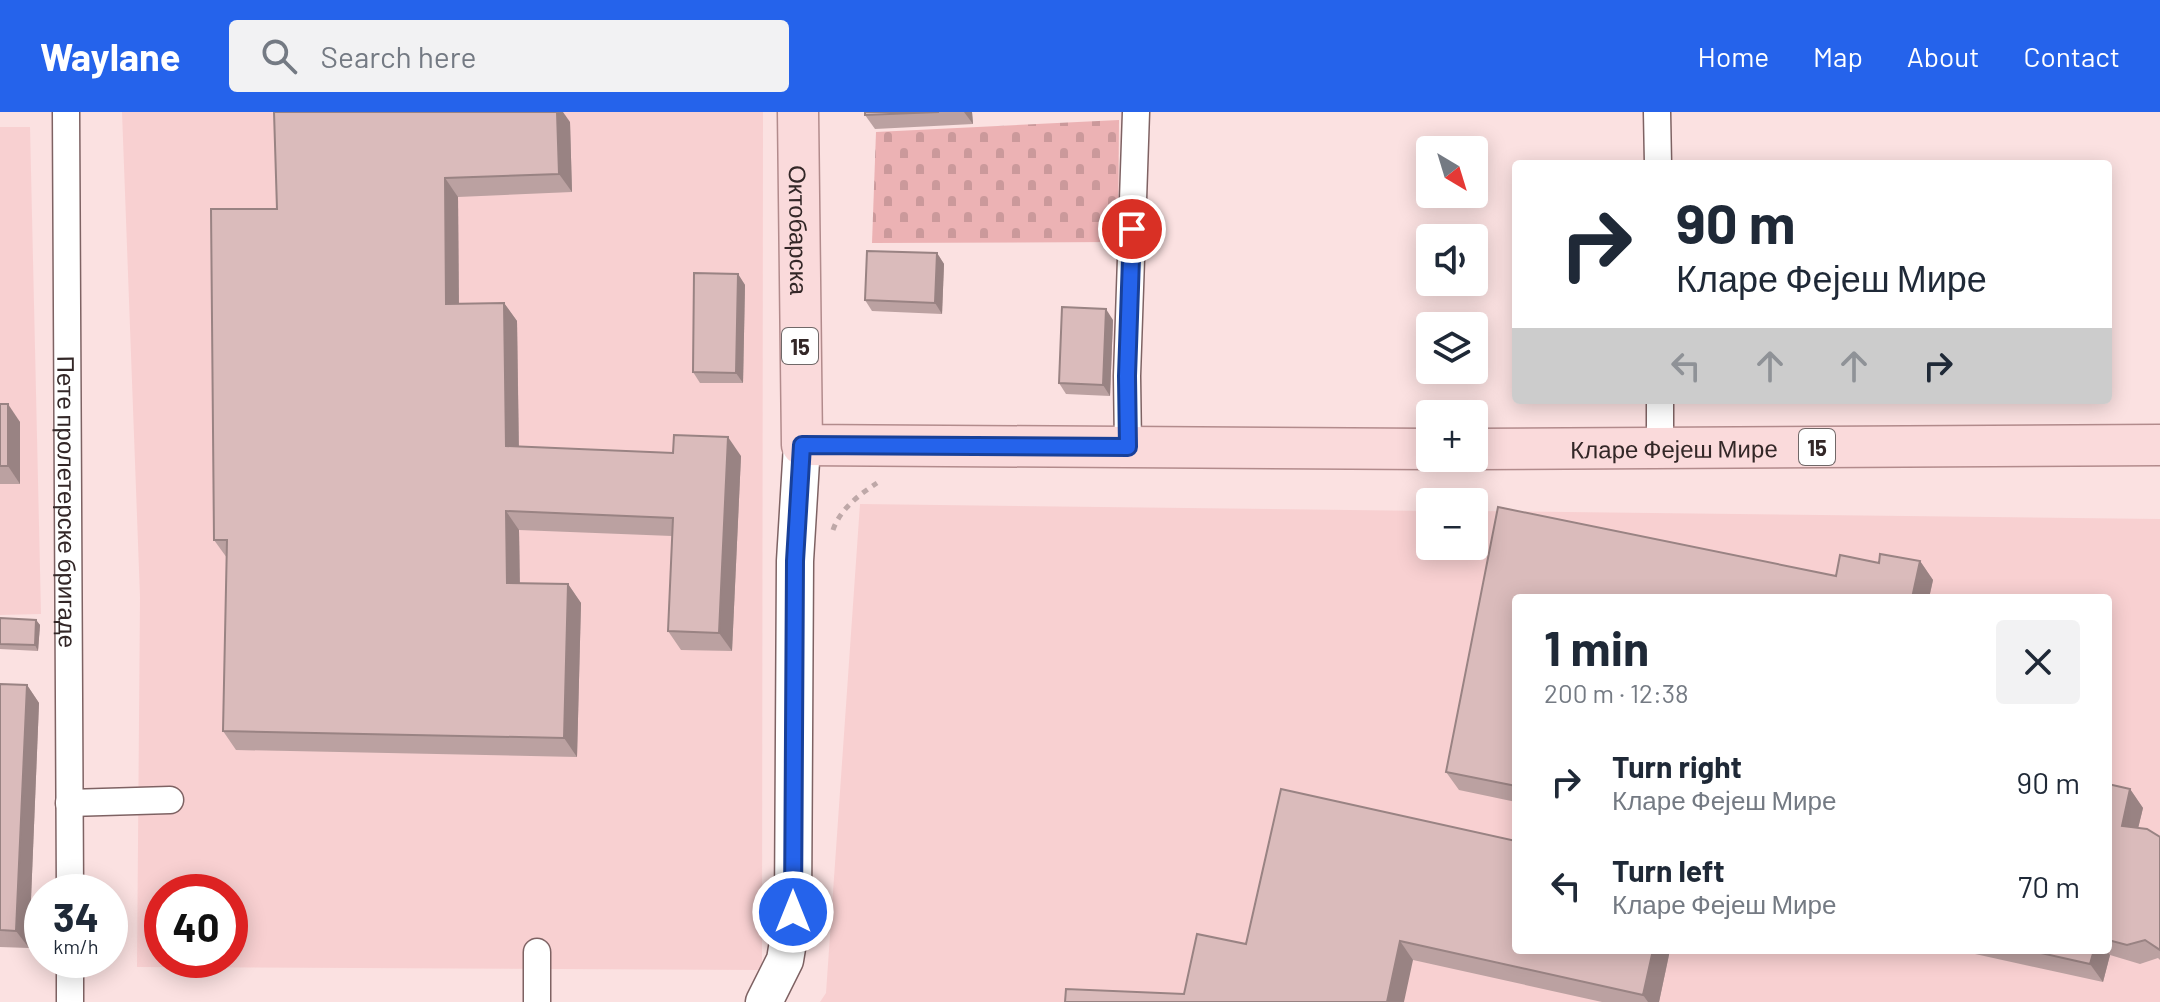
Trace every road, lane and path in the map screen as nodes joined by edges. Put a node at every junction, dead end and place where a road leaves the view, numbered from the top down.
1 (66, 112) edge
2 (798, 112) edge
3 (1136, 112) edge
4 (1657, 112) edge
5 (1658, 160) edge
6 (1660, 404) edge
7 (802, 445) junction
8 (2160, 445) edge
9 (1128, 447) junction
10 (1660, 448) junction
11 (1416, 449) edge
12 (1488, 449) edge
13 (170, 800) dead end
14 (69, 803) junction
15 (70, 874) edge
16 (537, 952) dead end
17 (70, 978) edge
18 (70, 1002) edge
19 (537, 1002) edge
20 (764, 1002) edge

1 - 14 street, Пете пролетерске бригаде
2 - 7 main road, Октобарска / 15
3 - 9 street
4 - 5 street
6 - 10 street
7 - 9 main road
7 - 20 street
8 - 10 main road, Кларе Фејеш Мире / 15
9 - 11 main road
10 - 12 main road, Кларе Фејеш Мире / 15
13 - 14 street
14 - 15 street, Пете пролетерске бригаде
16 - 19 street
17 - 18 street

